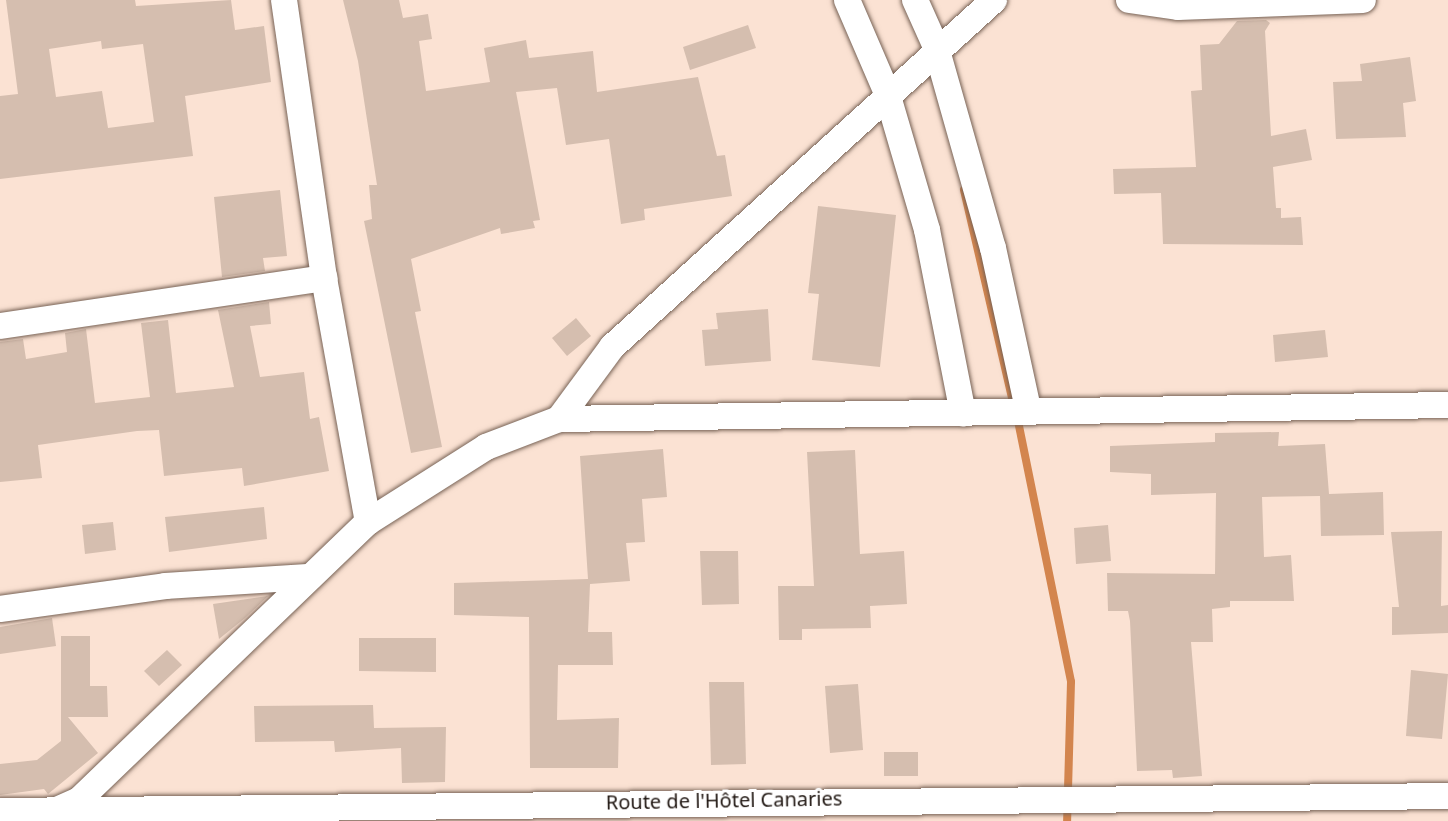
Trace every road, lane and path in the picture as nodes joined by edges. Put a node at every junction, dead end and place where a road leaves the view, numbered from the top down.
1 (284, 0) edge
2 (847, 0) edge
3 (915, 0) edge
4 (994, 0) edge
5 (1129, 0) edge
6 (1363, 0) edge
7 (936, 47) junction
8 (887, 93) junction
9 (324, 278) junction
10 (0, 326) edge
11 (1448, 405) edge
12 (1028, 409) junction
13 (963, 413) junction
14 (559, 419) junction
15 (368, 522) junction
16 (308, 577) junction
17 (0, 609) edge
18 (1448, 796) edge
19 (1309, 809) edge
20 (0, 811) edge
21 (58, 815) edge

1 - 9 street
2 - 8 street
3 - 7 street
4 - 7 street
5 - 6 street
7 - 8 street
7 - 12 street
8 - 13 street
8 - 14 street
9 - 10 street
9 - 15 street
11 - 12 street
12 - 13 street
13 - 14 street
14 - 15 street
15 - 16 street
16 - 17 street
16 - 21 street
18 - 19 street, Route de l'Hôtel Canaries
19 - 21 street, Route de l'Hôtel Canaries
20 - 21 street, Route de l'Hôtel Canaries

